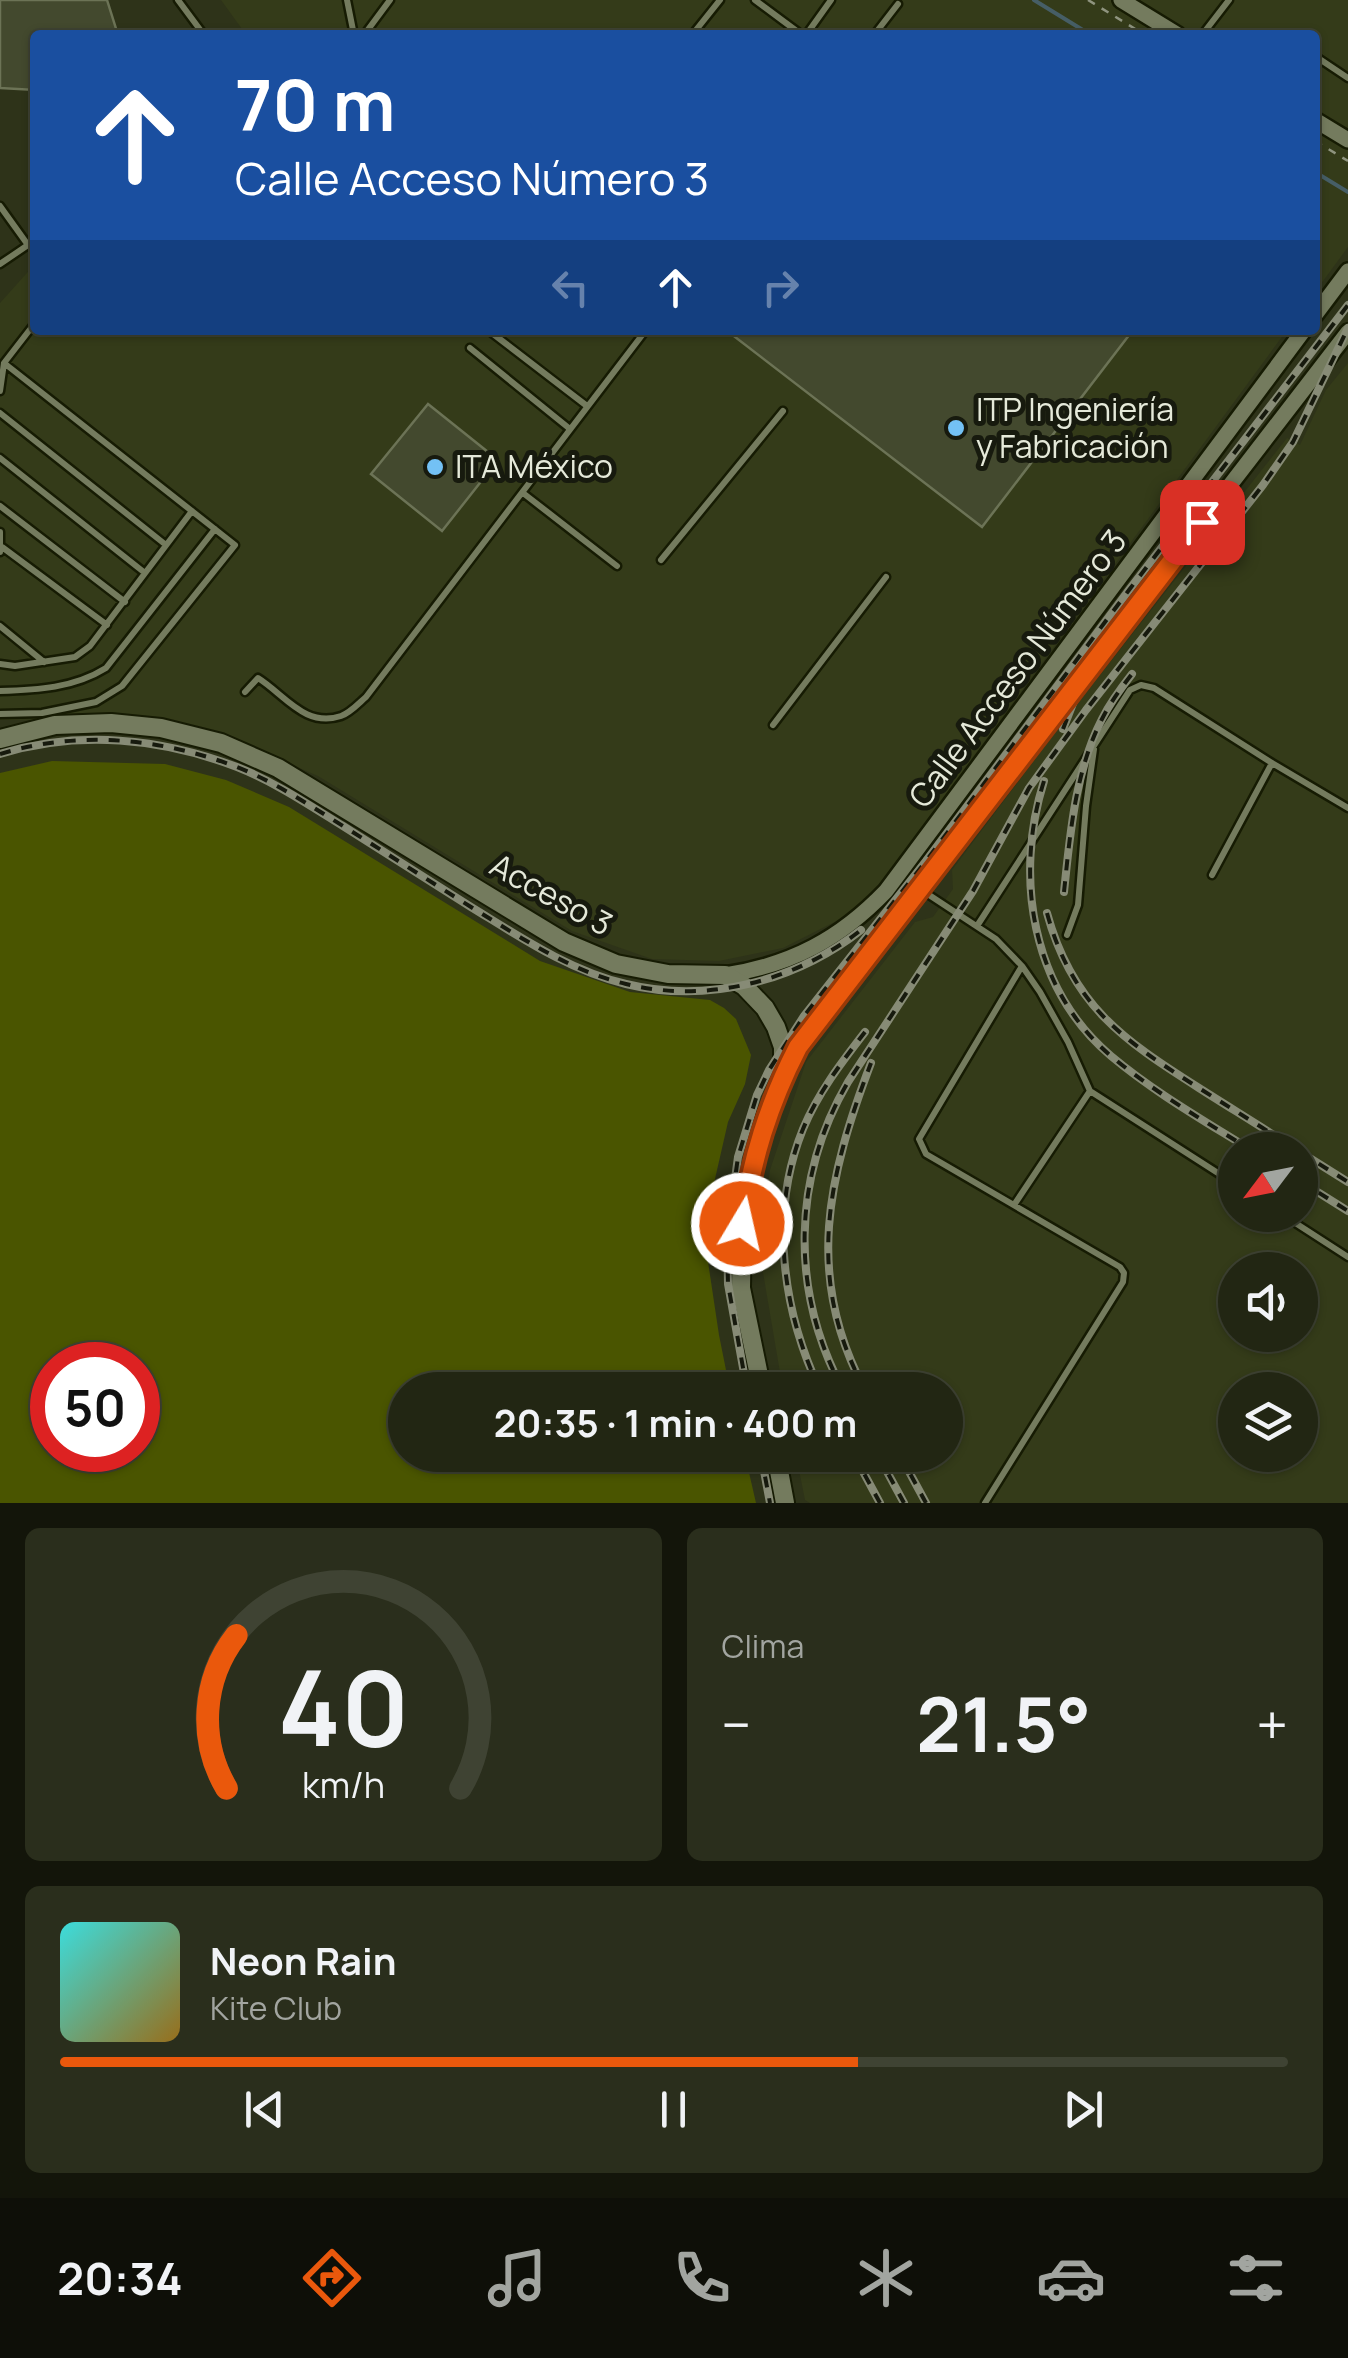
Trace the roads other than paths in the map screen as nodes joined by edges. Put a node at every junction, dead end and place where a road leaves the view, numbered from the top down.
1 (178, 0) edge
2 (347, 0) edge
3 (390, 0) edge
4 (720, 0) edge
5 (755, 0) edge
6 (831, 0) edge
7 (1121, 0) edge
8 (1229, 0) edge
9 (898, 4) dead end
10 (200, 30) edge
11 (353, 30) edge
12 (368, 30) edge
13 (696, 30) edge
14 (797, 30) edge
15 (808, 30) edge
16 (878, 30) edge
17 (1170, 30) edge
18 (1206, 30) edge
19 (1320, 59) edge
20 (1348, 78) edge
21 (1320, 122) edge
22 (1345, 134) edge
23 (0, 206) edge
24 (30, 240) edge
25 (30, 243) edge
26 (0, 264) edge
27 (1348, 271) edge
28 (1320, 308) edge
29 (30, 329) edge
30 (1348, 332) edge
31 (495, 335) edge
32 (642, 335) edge
33 (1300, 335) edge
34 (470, 348) dead end
35 (4, 363) junction
36 (0, 391) edge
37 (587, 406) junction
38 (783, 410) dead end
39 (0, 414) edge
40 (570, 429) junction
41 (0, 458) edge
42 (523, 493) junction
43 (0, 506) edge
44 (192, 512) junction
45 (215, 529) junction
46 (0, 532) edge
47 (166, 545) junction
48 (1, 550) edge
49 (661, 560) dead end
50 (617, 566) dead end
51 (145, 573) junction
52 (886, 577) dead end
53 (125, 602) junction
54 (107, 625) junction
55 (0, 626) edge
56 (45, 662) junction
57 (0, 664) edge
58 (0, 690) edge
59 (245, 692) dead end
60 (0, 714) edge
61 (773, 725) dead end
62 (0, 739) edge
63 (1095, 746) junction
64 (1272, 763) junction
65 (1348, 808) edge
66 (1212, 875) dead end
67 (919, 888) junction
68 (977, 926) junction
69 (1067, 935) dead end
70 (1022, 966) junction
71 (725, 975) junction
72 (783, 1076) junction
73 (1090, 1090) junction
74 (1218, 1173) edge
75 (1014, 1205) junction
76 (1309, 1232) edge
77 (1348, 1257) edge
78 (758, 1372) edge
79 (779, 1472) edge
80 (785, 1503) edge
81 (985, 1503) edge

1 - 10 lane
2 - 11 lane
3 - 12 lane
4 - 13 lane
5 - 14 lane
6 - 15 lane
7 - 17 street
8 - 18 lane
9 - 16 lane
19 - 20 lane
21 - 22 street
23 - 24 lane
25 - 26 lane
27 - 28 street
29 - 35 lane
30 - 67 street, Calle Acceso Número 3
31 - 37 lane
32 - 37 lane
33 - 71 street, Calle Acceso Número 3
34 - 40 lane
35 - 36 lane
35 - 44 lane
37 - 40 lane
38 - 49 lane
39 - 47 lane
40 - 42 lane
41 - 51 lane
42 - 50 lane
42 - 59 lane
43 - 53 lane
44 - 45 lane
44 - 47 lane
45 - 58 lane
45 - 60 lane
46 - 48 lane
47 - 51 lane
48 - 54 lane
51 - 53 lane
52 - 61 lane
53 - 54 lane
54 - 56 lane
55 - 56 lane
56 - 57 lane
62 - 71 main road, Acceso 3
63 - 64 lane
63 - 68 lane
63 - 69 lane
64 - 65 lane
64 - 66 lane
67 - 68 lane
67 - 72 street, Calle Acceso Número 3
68 - 70 lane
70 - 73 lane
70 - 75 lane
71 - 72 main road
72 - 78 main road
73 - 74 lane
73 - 75 lane
75 - 81 lane
76 - 77 lane
79 - 80 main road

